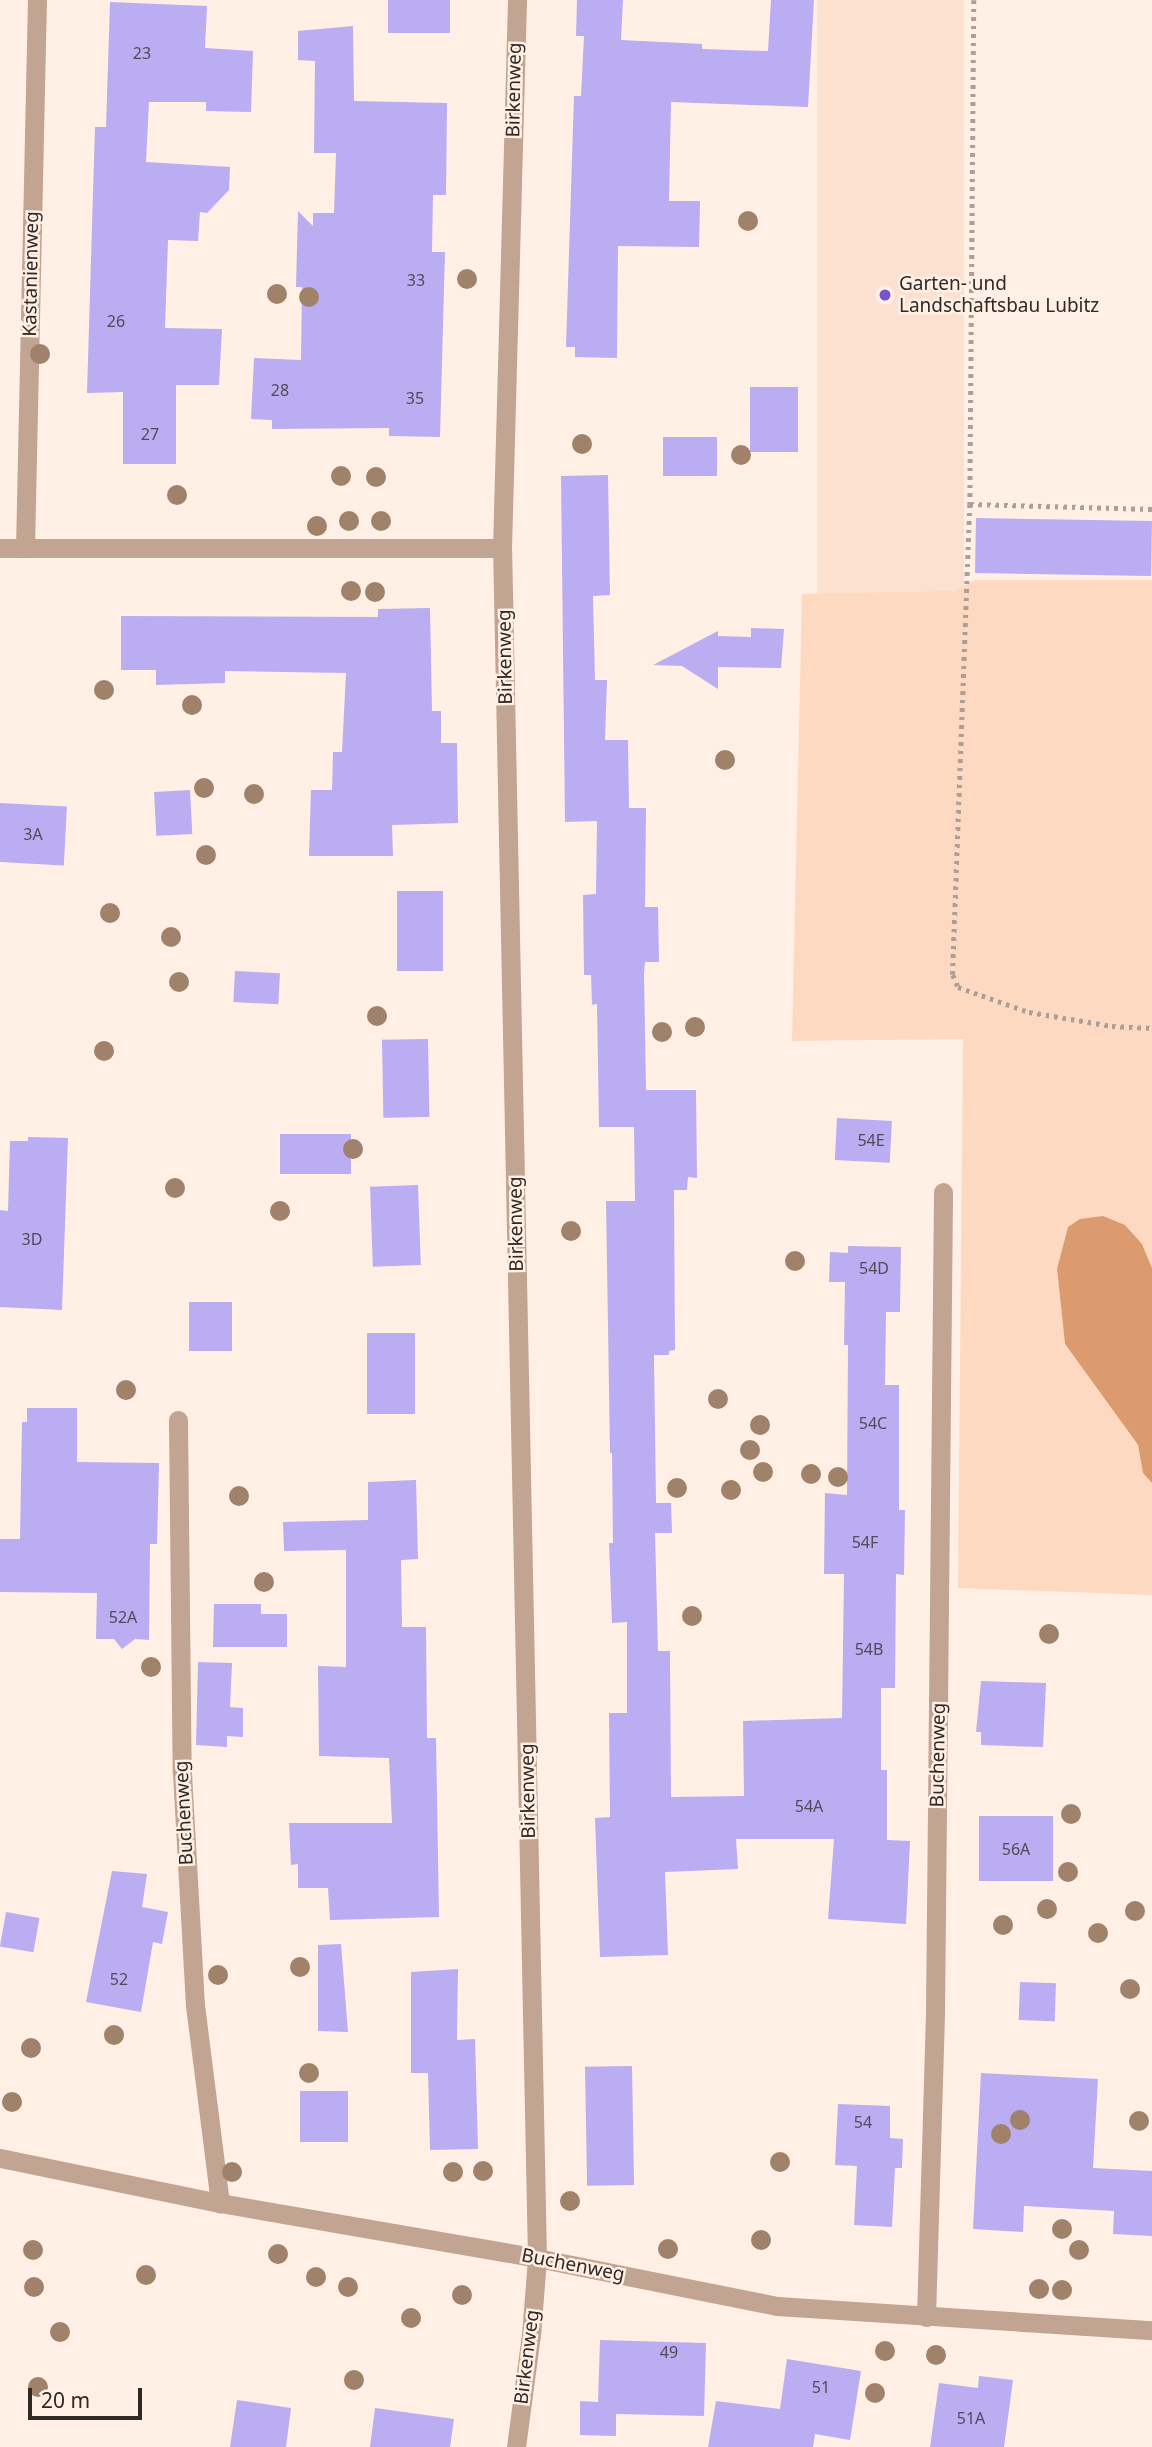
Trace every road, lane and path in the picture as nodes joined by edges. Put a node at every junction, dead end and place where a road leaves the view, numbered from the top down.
1 (37, 0) edge
2 (517, 0) edge
3 (974, 0) edge
4 (970, 504) junction
5 (1152, 509) edge
6 (0, 548) edge
7 (24, 548) junction
8 (502, 548) junction
9 (1152, 1028) edge
10 (943, 1192) dead end
11 (178, 1420) dead end
12 (0, 2158) edge
13 (220, 2203) junction
14 (537, 2258) junction
15 (926, 2318) junction
16 (1152, 2330) edge
17 (516, 2447) edge

1 - 7 street, Kastanienweg
2 - 8 street, Birkenweg
3 - 4 path
4 - 5 path
4 - 9 path
6 - 7 street
7 - 8 street
8 - 14 street, Birkenweg
10 - 15 street, Buchenweg
11 - 13 street, Buchenweg
12 - 13 street, Buchenweg
13 - 14 street, Buchenweg
14 - 15 street, Buchenweg
14 - 17 street, Birkenweg
15 - 16 street, Buchenweg

